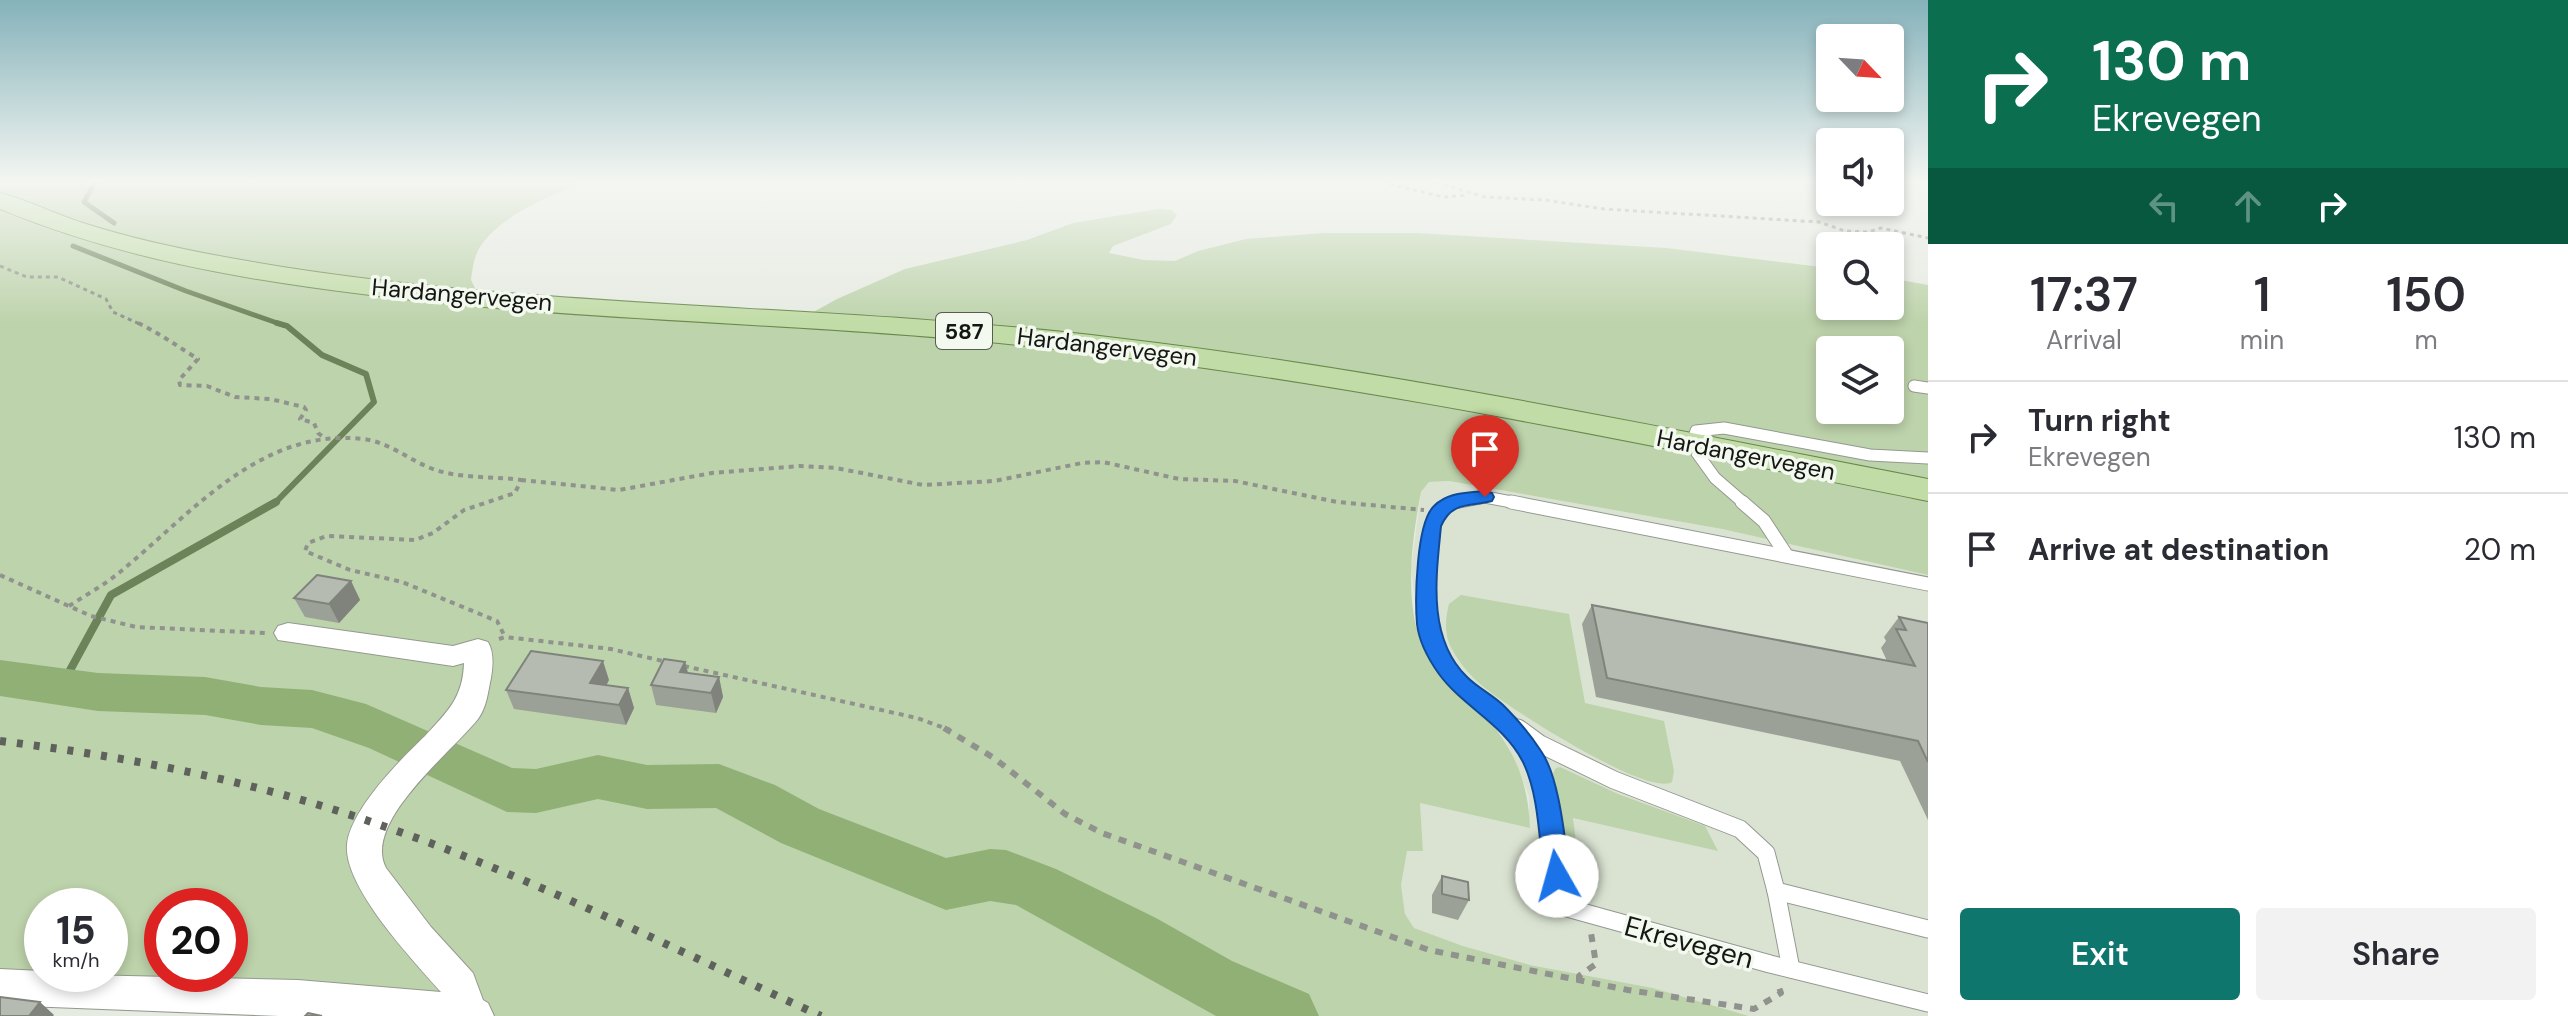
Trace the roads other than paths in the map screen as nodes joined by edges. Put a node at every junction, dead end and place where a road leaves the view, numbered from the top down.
1 (78, 229) edge
2 (1914, 386) dead end
3 (1928, 388) edge
4 (1694, 437) dead end
5 (1697, 453) dead end
6 (1928, 458) edge
7 (1928, 490) edge
8 (1787, 556) junction
9 (1928, 584) edge
10 (288, 633) road end
11 (1497, 713) junction
12 (1776, 891) junction
13 (1928, 929) edge
14 (1791, 969) junction
15 (0, 987) edge
16 (1928, 1003) edge
17 (469, 1015) edge
18 (475, 1016) edge

1 - 7 main road, Hardangervegen / 587
2 - 3 lane
4 - 6 lane
5 - 8 lane
8 - 9 lane
8 - 11 lane, Ekrevegen
10 - 17 street
11 - 12 lane, Ekrevegen
11 - 14 lane, Ekrevegen
12 - 13 lane
12 - 14 lane, Ekrevegen
14 - 16 lane, Ekrevegen
15 - 17 street
17 - 18 street

